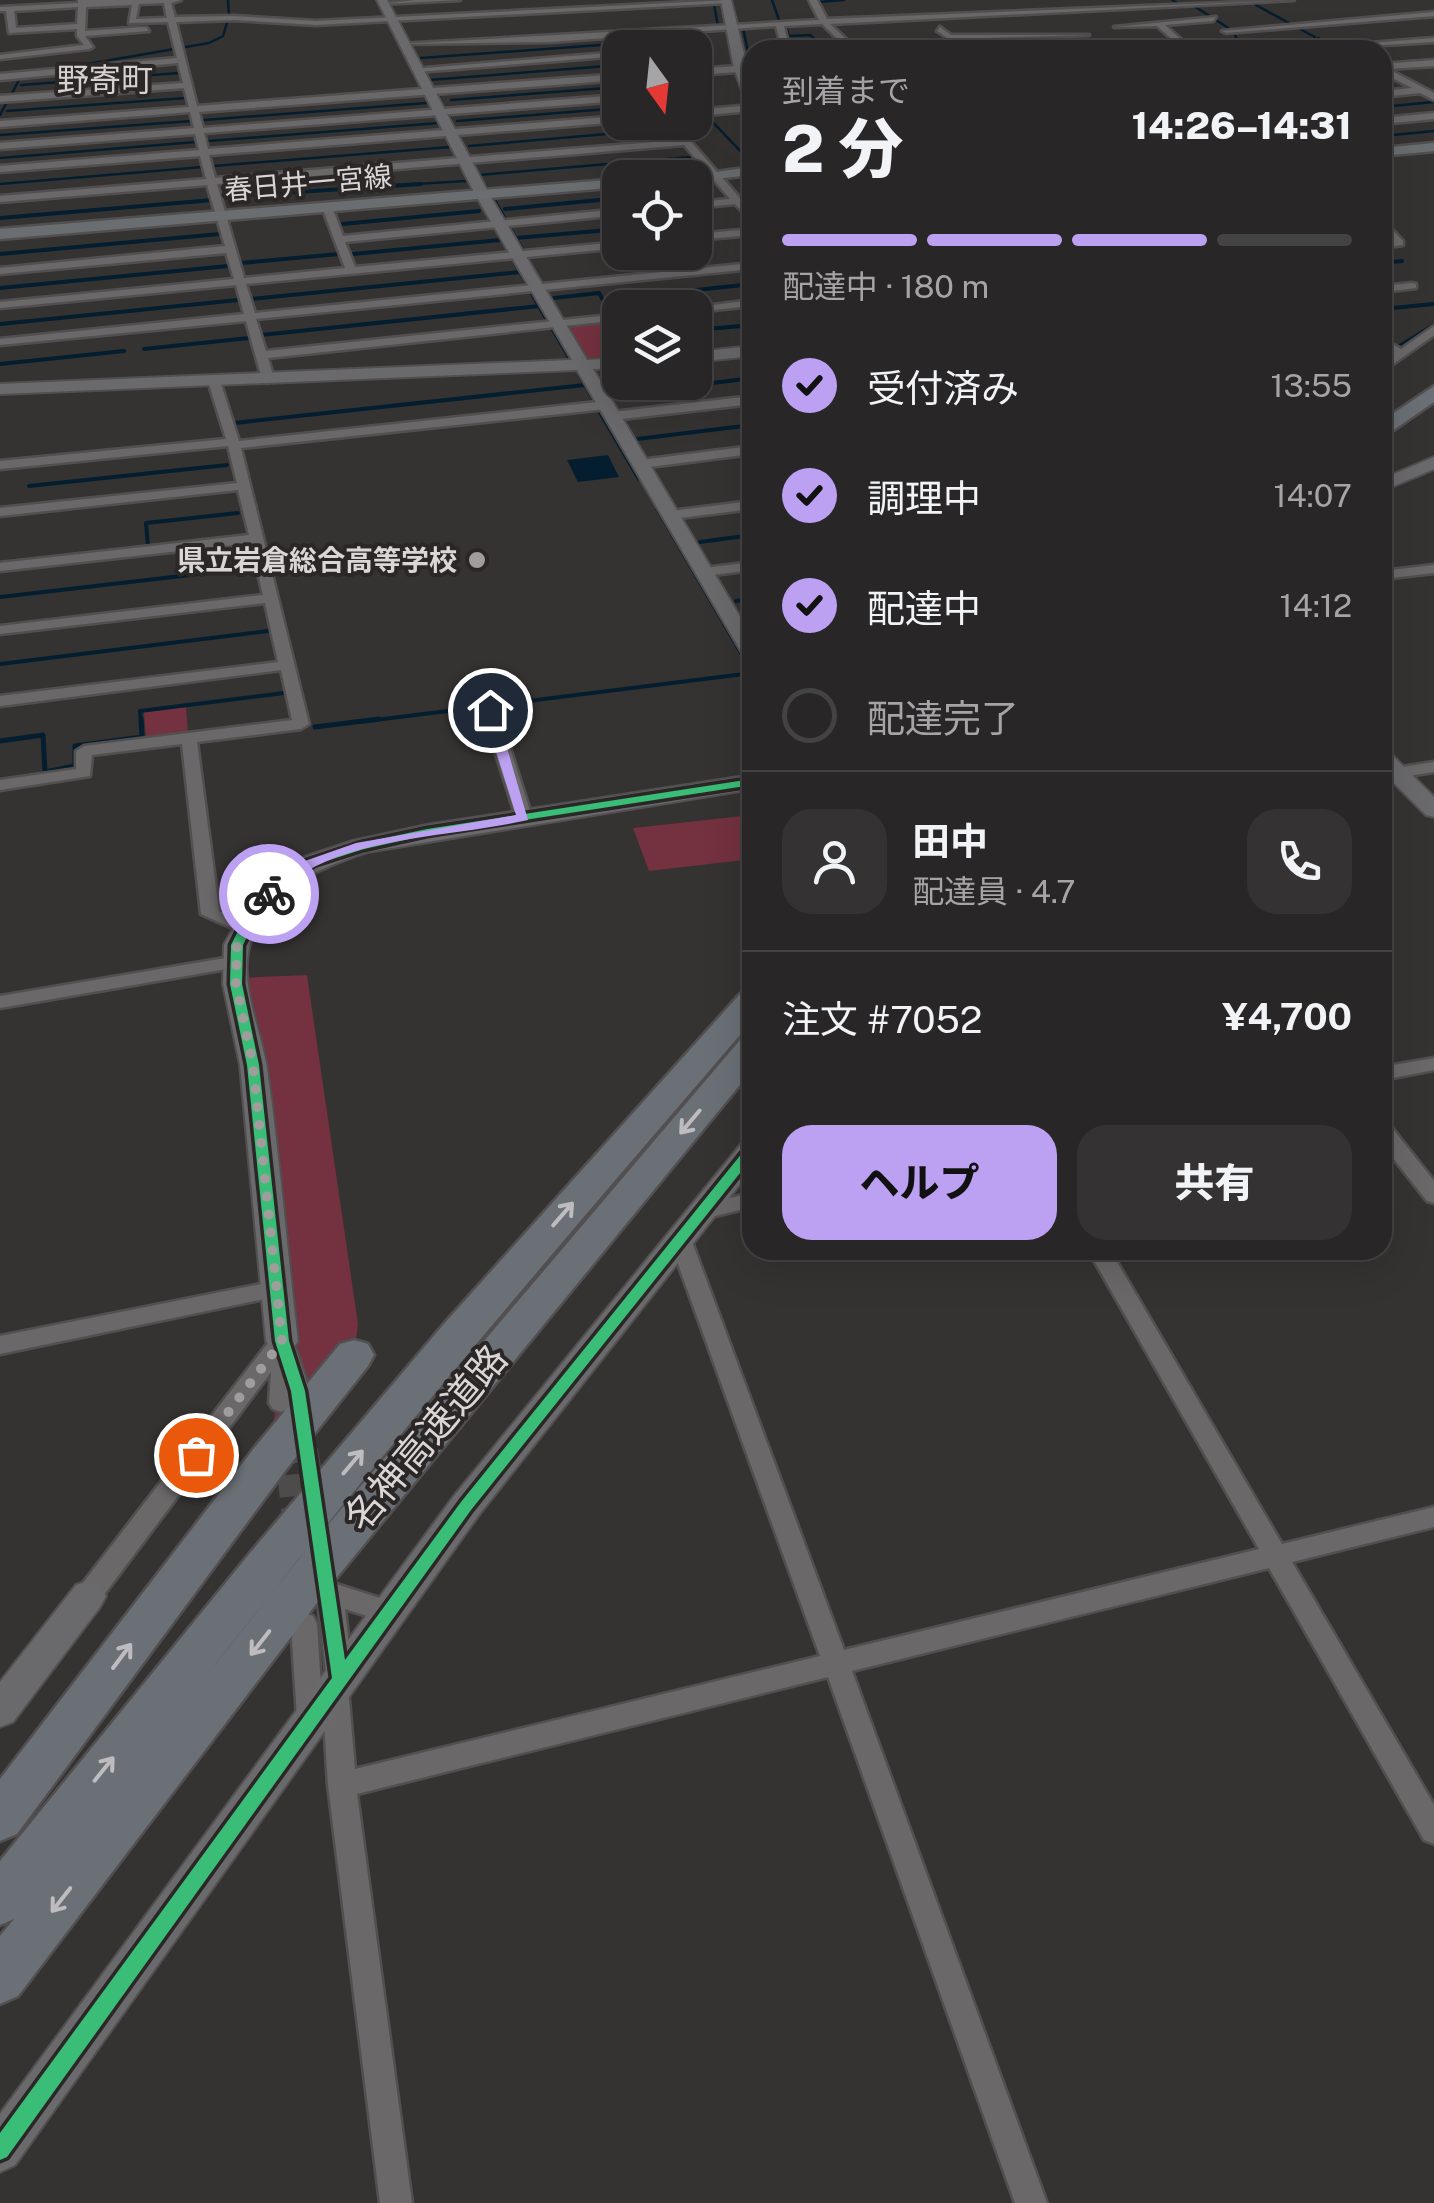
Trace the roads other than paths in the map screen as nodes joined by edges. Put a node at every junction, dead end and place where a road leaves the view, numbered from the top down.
1 (167, 0) edge
2 (177, 0) edge
3 (233, 0) edge
4 (456, 0) edge
5 (518, 0) edge
6 (813, 0) edge
7 (1009, 0) edge
8 (1290, 0) edge
9 (726, 1) edge
10 (1255, 1) edge
11 (82, 2) edge
12 (136, 2) edge
13 (383, 2) edge
14 (674, 2) edge
15 (1181, 2) edge
16 (614, 7) junction
17 (850, 8) dead end
18 (5, 9) edge
19 (834, 9) dead end
20 (818, 10) junction
21 (1092, 10) junction
22 (304, 11) dead end
23 (526, 11) junction
24 (1024, 11) junction
25 (989, 12) junction
26 (1434, 14) edge
27 (931, 15) junction
28 (132, 16) junction
29 (116, 17) dead end
30 (100, 18) dead end
31 (234, 18) junction
32 (391, 18) junction
33 (1213, 19) junction
34 (871, 20) junction
35 (309, 22) junction
36 (825, 23) junction
37 (1158, 23) junction
38 (12, 24) junction
39 (780, 25) junction
40 (1300, 25) junction
41 (731, 26) junction
42 (1118, 26) junction
43 (0, 28) edge
44 (82, 29) junction
45 (928, 29) dead end
46 (940, 29) junction
47 (636, 30) edge
48 (678, 30) joint
49 (1226, 31) junction
50 (1172, 32) junction
51 (856, 34) dead end
52 (1085, 34) dead end
53 (602, 35) edge
54 (838, 36) junction
55 (1011, 36) junction
56 (784, 40) edge
57 (843, 40) edge
58 (1015, 40) edge
59 (1180, 40) edge
60 (1233, 40) edge
61 (1329, 40) edge
62 (1434, 40) edge
63 (176, 41) junction
64 (0, 42) edge
65 (404, 44) junction
66 (1392, 44) edge
67 (602, 55) edge
68 (742, 57) edge
69 (0, 59) edge
70 (1434, 63) edge
71 (1392, 67) edge
72 (742, 68) edge
73 (417, 69) junction
74 (712, 71) edge
75 (1392, 74) edge
76 (4, 76) edge
77 (602, 78) edge
78 (187, 86) junction
79 (1434, 89) edge
80 (1422, 90) junction
81 (428, 91) junction
82 (1392, 93) edge
83 (1434, 97) edge
84 (0, 98) edge
85 (602, 99) edge
86 (742, 106) edge
87 (193, 110) junction
88 (712, 111) edge
89 (439, 112) junction
90 (1434, 116) edge
91 (602, 120) edge
92 (1392, 120) edge
93 (0, 124) edge
94 (198, 131) junction
95 (450, 133) junction
96 (685, 142) joint
97 (0, 146) edge
98 (1434, 147) edge
99 (1392, 151) edge
100 (204, 153) junction
101 (465, 160) junction
102 (0, 170) edge
103 (742, 172) edge
104 (714, 174) junction
105 (212, 182) junction
106 (602, 184) edge
107 (482, 194) junction
108 (0, 199) edge
109 (738, 201) junction
110 (712, 203) edge
111 (742, 206) edge
112 (327, 207) junction
113 (602, 214) edge
114 (221, 216) junction
115 (500, 224) junction
116 (742, 233) edge
117 (0, 234) edge
118 (712, 236) edge
119 (338, 239) junction
120 (602, 247) edge
121 (231, 249) junction
122 (518, 255) junction
123 (742, 267) edge
124 (0, 271) edge
125 (351, 271) junction
126 (240, 282) junction
127 (1412, 286) dead end
128 (537, 288) junction
129 (1392, 288) edge
130 (742, 304) edge
131 (0, 305) edge
132 (712, 307) edge
133 (250, 317) junction
134 (602, 319) edge
135 (558, 324) junction
136 (1434, 329) edge
137 (0, 342) edge
138 (1392, 348) edge
139 (742, 352) edge
140 (261, 355) junction
141 (712, 355) edge
142 (1401, 355) junction
143 (1392, 361) edge
144 (602, 364) edge
145 (583, 366) junction
146 (1434, 370) edge
147 (268, 378) junction
148 (214, 381) junction
149 (0, 389) edge
150 (1434, 392) edge
151 (742, 401) edge
152 (1392, 402) edge
153 (609, 410) junction
154 (1434, 419) edge
155 (1392, 424) edge
156 (1392, 441) edge
157 (232, 443) junction
158 (742, 451) edge
159 (1434, 462) edge
160 (641, 464) junction
161 (0, 466) edge
162 (1392, 481) edge
163 (244, 486) junction
164 (742, 506) edge
165 (0, 512) edge
166 (671, 515) junction
167 (256, 538) junction
168 (0, 567) edge
169 (742, 567) edge
170 (1434, 569) edge
171 (705, 572) junction
172 (1392, 574) edge
173 (270, 598) junction
174 (742, 627) edge
175 (0, 630) edge
176 (286, 665) junction
177 (0, 701) edge
178 (490, 710) dead end
179 (189, 738) junction
180 (1434, 767) edge
181 (1392, 769) edge
182 (1392, 773) edge
183 (742, 784) edge
184 (0, 785) edge
185 (1434, 810) edge
186 (524, 818) junction
187 (245, 929) junction
188 (236, 962) junction
189 (0, 1002) edge
190 (742, 1013) edge
191 (742, 1060) edge
192 (1434, 1064) edge
193 (1392, 1072) edge
194 (1392, 1142) edge
195 (742, 1162) edge
196 (1434, 1196) edge
197 (742, 1202) edge
198 (703, 1211) junction
199 (680, 1239) junction
200 (1106, 1260) edge
201 (276, 1290) junction
202 (0, 1345) edge
203 (283, 1345) junction
204 (354, 1355) dead end
205 (290, 1397) tunnel mouth
206 (1434, 1517) edge
207 (1276, 1558) junction
208 (88, 1596) joint
209 (389, 1612) junction
210 (304, 1624) dead end
211 (836, 1663) junction
212 (337, 1683) junction
213 (0, 1710) edge
214 (310, 1720) junction
215 (342, 1786) junction
216 (0, 1818) edge
217 (1434, 1831) edge
218 (0, 1900) edge
219 (0, 1978) edge
220 (0, 2150) edge
221 (396, 2203) edge
222 (1030, 2203) edge

1 - 2 street
1 - 12 street
1 - 63 street
3 - 31 street
4 - 13 street
5 - 23 street
6 - 20 street
7 - 24 street
8 - 10 street
9 - 14 street
9 - 41 street
10 - 15 street
10 - 40 street
11 - 12 street
11 - 18 street
11 - 44 street
12 - 28 street
13 - 32 street
14 - 16 street
14 - 48 street
15 - 21 street
15 - 33 street
16 - 23 street
16 - 47 street
17 - 34 street
18 - 38 street
19 - 20 street
20 - 36 street
21 - 24 street
21 - 42 street
22 - 35 street
23 - 32 street
24 - 25 street
25 - 27 street
25 - 55 street
26 - 40 street
27 - 34 street
27 - 46 street
28 - 29 street
28 - 63 street
30 - 44 street
31 - 35 street
31 - 63 street
32 - 35 street
32 - 65 street
33 - 37 street
33 - 49 street
34 - 36 street
36 - 39 street
36 - 54 street
37 - 42 street
37 - 50 street
38 - 43 street
38 - 44 street
39 - 41 street
39 - 56 street
40 - 49 street
40 - 61 street
41 - 48 street
41 - 68 street
42 - 50 street
44 - 63 street
44 - 64 street
44 - 69 street
45 - 46 street
46 - 55 street
49 - 60 street
50 - 59 street
51 - 54 street
52 - 55 street
53 - 65 street
54 - 57 street
55 - 58 street
62 - 66 street
63 - 76 street
63 - 78 street
65 - 73 street
67 - 73 street
69 - 76 street
70 - 71 street
72 - 74 street
73 - 81 street
75 - 80 street
76 - 84 street
77 - 81 street
78 - 84 street
78 - 87 street
79 - 80 street
80 - 82 street
80 - 83 street
81 - 87 street
81 - 89 street
85 - 89 street
86 - 88 street
87 - 93 street
87 - 94 street
89 - 94 street
89 - 95 street
90 - 92 street
91 - 95 street
94 - 97 street
94 - 100 street
95 - 100 street
95 - 101 street
96 - 101 street
96 - 104 street
98 - 99 main road
100 - 102 street
100 - 105 street
101 - 105 street
101 - 107 street
103 - 104 main road
104 - 109 street
105 - 108 street
105 - 114 street
106 - 107 main road, 春日井一宮線
107 - 112 main road, 春日井一宮線
107 - 115 street
109 - 110 street
109 - 111 street
112 - 114 main road, 春日井一宮線
112 - 119 street
113 - 115 street
114 - 117 main road, 春日井一宮線
114 - 121 street
115 - 119 street
115 - 122 street
116 - 118 street
119 - 125 street
120 - 122 street
121 - 124 street
121 - 126 street
122 - 125 street
122 - 128 street
123 - 128 street
125 - 126 street
126 - 131 street
126 - 133 street
127 - 129 street
128 - 133 street
128 - 135 street
130 - 132 street
133 - 137 street
133 - 140 street
134 - 135 street
135 - 140 street
135 - 145 street
136 - 142 street
138 - 142 street
139 - 141 street
140 - 147 street
142 - 143 street
144 - 145 street
145 - 147 street
145 - 153 street
146 - 152 highway
147 - 148 street
148 - 149 street
148 - 157 street
150 - 155 highway
151 - 153 street
153 - 157 street
153 - 160 street
154 - 156 highway
157 - 161 street
157 - 163 street
158 - 160 street
159 - 162 street
160 - 166 street
163 - 165 street
163 - 167 street
164 - 166 street
166 - 171 street
167 - 168 street
167 - 173 street
169 - 171 street
170 - 172 street
171 - 174 street
173 - 175 street
173 - 176 street
176 - 177 street
176 - 179 street
178 - 186 street
179 - 184 street
179 - 187 street
180 - 181 street
182 - 185 street
183 - 186 street
186 - 187 street
187 - 188 street
188 - 189 street
188 - 201 street
218 -> 190 highway, 名神高速道路
191 -> 219 highway, 名神高速道路
192 - 193 street
194 - 196 street
195 - 198 street
197 - 198 street
198 - 199 street
199 - 209 street
199 - 211 street
200 - 207 street
201 - 202 street
201 - 203 street
203 - 205 street
203 - 208 street
216 -> 204 highway
206 - 207 street
207 - 211 street
207 - 217 street
208 - 213 street
209 - 212 street
209 - 212 street
210 - 214 street
211 - 215 street
211 - 222 street
212 - 214 street
212 - 215 street
214 - 220 street
215 - 221 street

